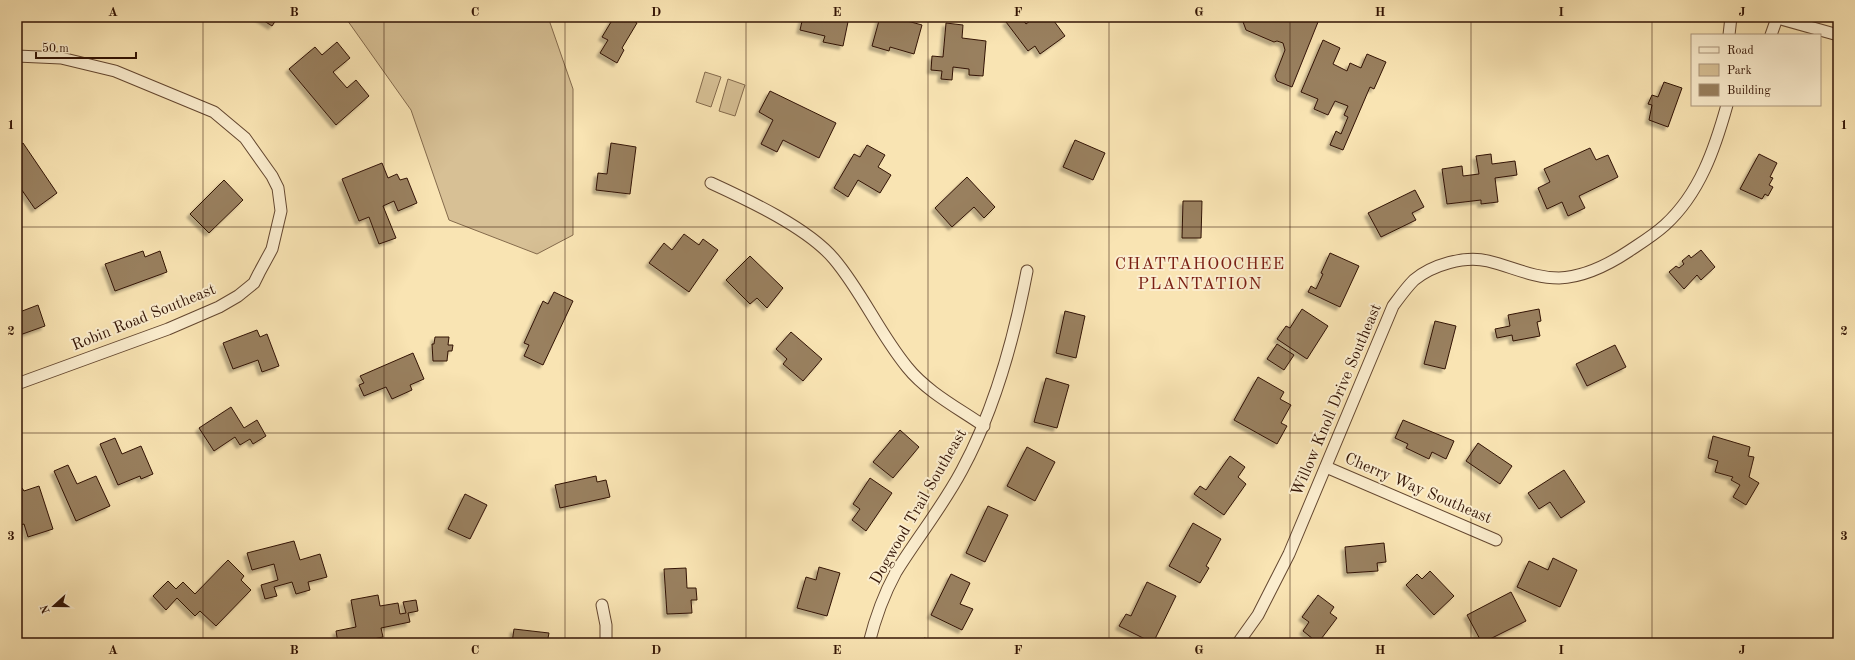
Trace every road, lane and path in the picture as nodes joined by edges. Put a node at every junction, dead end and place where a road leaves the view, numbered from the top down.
1 (1731, 17) edge
2 (1775, 18) edge
3 (1729, 34) edge
4 (1771, 34) edge
5 (1838, 35) edge
6 (17, 56) edge
7 (1728, 106) edge
8 (711, 182) dead end
9 (1027, 272) dead end
10 (17, 384) edge
11 (984, 426) junction
12 (1326, 467) junction
13 (1496, 540) dead end
14 (602, 605) dead end
15 (606, 643) edge
16 (869, 643) edge
17 (1238, 643) edge

1 - 3 street
2 - 4 street
2 - 5 street
6 - 10 street, Robin Road Southeast
7 - 12 street, Willow Knoll Drive Southeast
8 - 11 street
9 - 11 street, Dogwood Trail Southeast
11 - 16 street, Dogwood Trail Southeast
12 - 13 street, Cherry Way Southeast
12 - 17 street, Willow Knoll Drive Southeast
14 - 15 street

